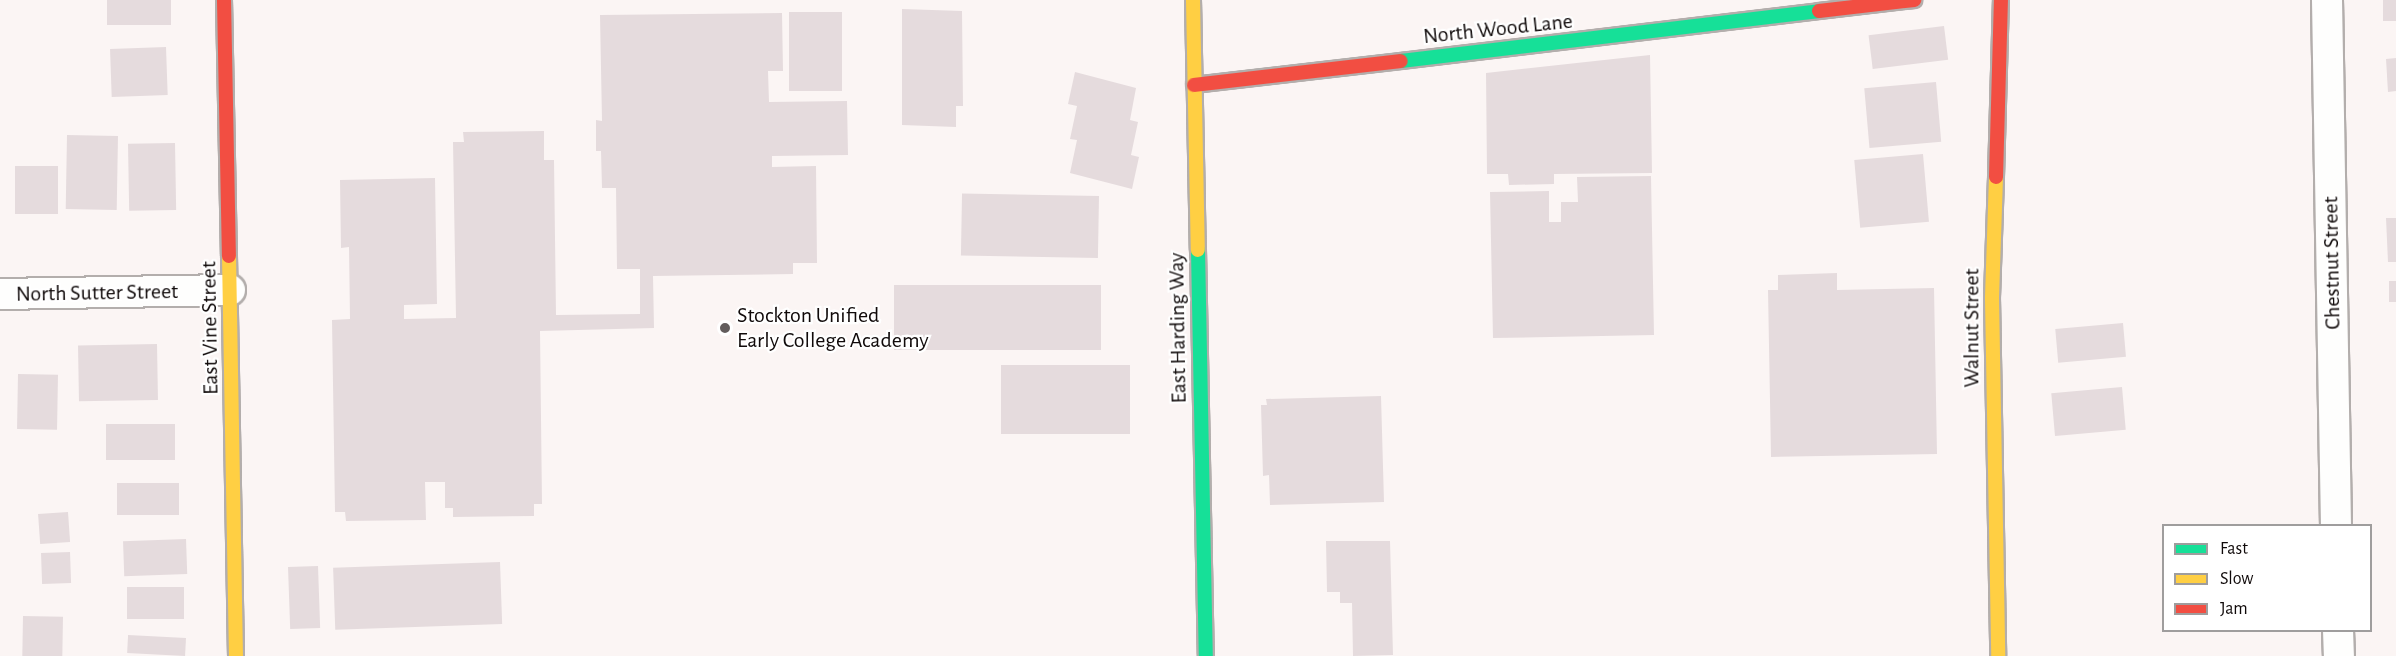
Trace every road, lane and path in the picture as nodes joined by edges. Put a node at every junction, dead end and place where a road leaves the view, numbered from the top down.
1 (224, 0) edge
2 (1193, 0) edge
3 (1914, 0) edge
4 (2001, 0) edge
5 (2327, 0) edge
6 (1194, 85) junction
7 (230, 290) junction
8 (0, 294) edge
9 (2337, 524) edge
10 (2338, 632) edge
11 (236, 656) edge
12 (1206, 656) edge
13 (1998, 656) edge
14 (2339, 656) edge

1 - 7 street, East Vine Street
2 - 6 street, East Harding Way
3 - 6 street, North Wood Lane
4 - 13 street, Walnut Street
5 - 9 street, Chestnut Street
6 - 12 street, East Harding Way
7 - 8 street, North Sutter Street
7 - 11 street, East Vine Street
10 - 14 street

